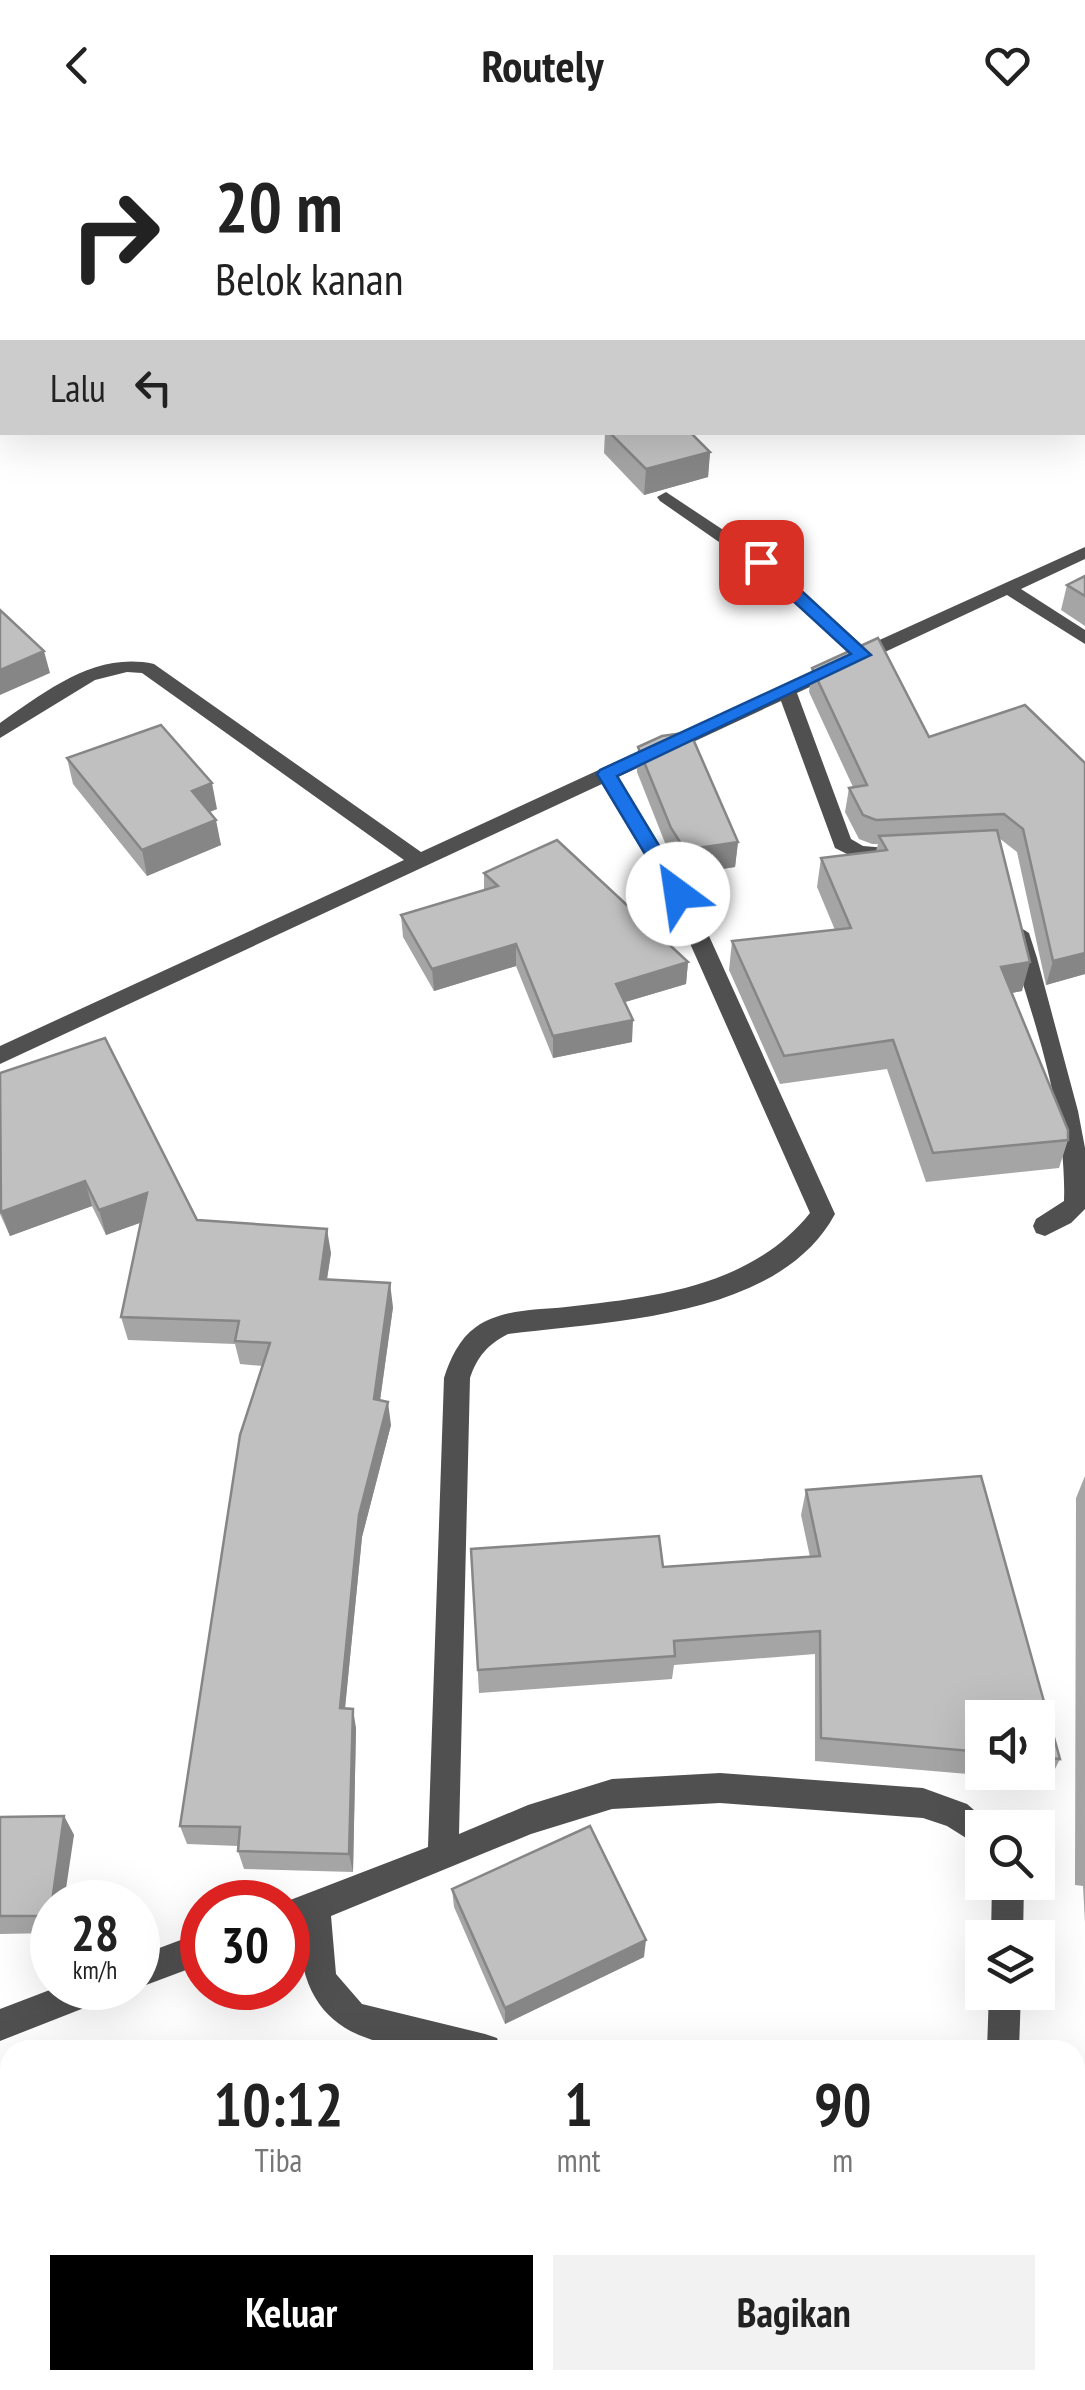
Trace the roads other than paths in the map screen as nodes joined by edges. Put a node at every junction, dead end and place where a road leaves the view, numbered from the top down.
1 (666, 497) edge
2 (1085, 552) edge
3 (1008, 588) junction
4 (1085, 638) edge
5 (862, 655) junction
6 (786, 691) junction
7 (0, 732) edge
8 (606, 774) junction
9 (923, 852) edge
10 (420, 861) junction
11 (1013, 909) edge
12 (0, 1056) edge
13 (1045, 1226) dead end
14 (965, 1821) edge
15 (442, 1856) junction
16 (310, 1909) edge
17 (310, 1942) edge
18 (40, 2010) edge
19 (1004, 2010) edge
20 (0, 2026) edge
21 (444, 2040) edge
22 (1003, 2040) edge

1 - 5 street
2 - 3 street
3 - 4 street
3 - 5 street
5 - 6 street
6 - 8 street
6 - 9 street
7 - 10 street
8 - 10 street
8 - 15 street
10 - 12 street
11 - 13 street
14 - 15 street
15 - 16 street
17 - 21 street
18 - 20 street
19 - 22 street

